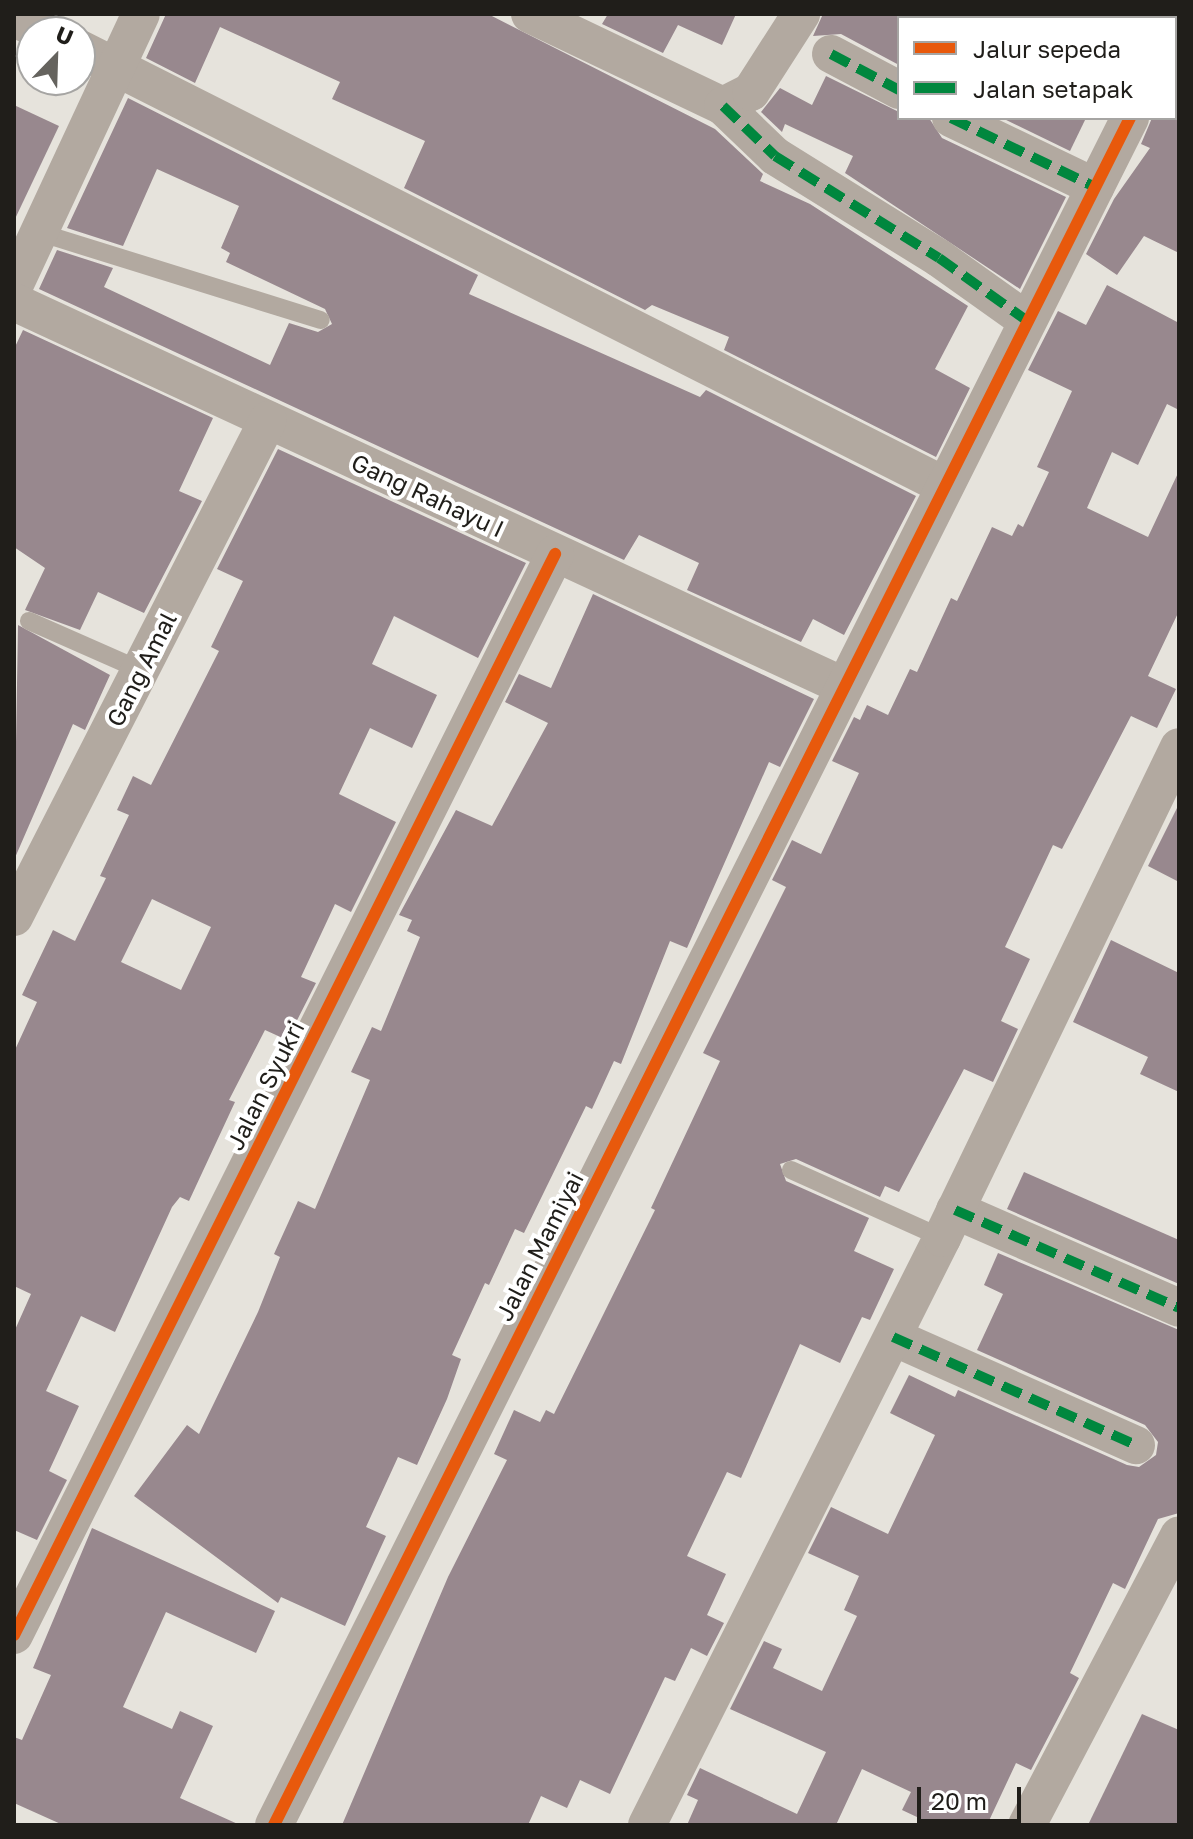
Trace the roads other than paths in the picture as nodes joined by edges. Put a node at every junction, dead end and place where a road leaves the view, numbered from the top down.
1 (141, 14) edge
2 (530, 14) edge
3 (801, 14) edge
4 (831, 54) dead end
5 (96, 56) edge
6 (118, 66) junction
7 (897, 89) edge
8 (723, 106) junction
9 (955, 120) edge
10 (1129, 120) edge
11 (1095, 187) junction
12 (38, 232) junction
13 (14, 286) edge
14 (14, 302) edge
15 (321, 320) dead end
16 (1026, 320) junction
17 (268, 420) junction
18 (943, 485) junction
19 (555, 554) junction
20 (29, 621) dead end
21 (140, 670) junction
22 (843, 686) junction
23 (1179, 747) edge
24 (14, 917) edge
25 (791, 1170) dead end
26 (948, 1224) junction
27 (1179, 1308) edge
28 (893, 1337) junction
29 (1136, 1445) dead end
30 (1179, 1535) edge
31 (14, 1635) edge
32 (274, 1825) edge
33 (647, 1825) edge
34 (1027, 1825) edge

1 - 6 street
2 - 8 street
3 - 8 street
4 - 7 street
5 - 6 street
6 - 12 street
6 - 18 street
8 - 16 street
9 - 11 street
10 - 11 street, Jalan Mamiyai
11 - 16 street, Jalan Mamiyai
12 - 13 street
12 - 15 lane
14 - 17 street, Gang Rahayu I
16 - 18 street, Jalan Mamiyai
17 - 19 street, Gang Rahayu I
17 - 21 street, Gang Amal
18 - 22 street, Jalan Mamiyai
19 - 22 street, Gang Rahayu I
19 - 31 street, Jalan Syukri
20 - 21 lane
21 - 24 street, Gang Amal
22 - 32 street, Jalan Mamiyai
23 - 26 street
25 - 26 lane
26 - 27 street
26 - 28 street
28 - 29 street
28 - 33 street
30 - 34 street

